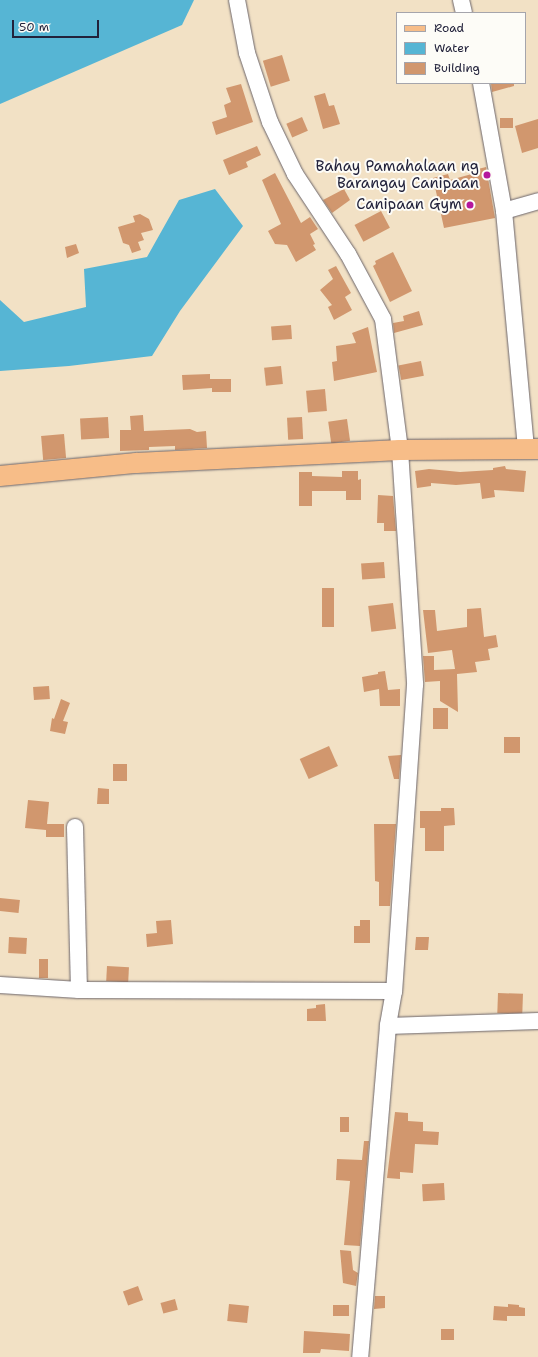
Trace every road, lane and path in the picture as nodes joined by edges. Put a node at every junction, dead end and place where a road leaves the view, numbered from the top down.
1 (236, 0) edge
2 (461, 0) edge
3 (464, 12) edge
4 (481, 84) edge
5 (538, 201) edge
6 (504, 210) junction
7 (400, 450) junction
8 (532, 450) edge
9 (0, 476) edge
10 (75, 827) dead end
11 (0, 985) edge
12 (79, 990) junction
13 (394, 991) junction
14 (538, 1021) edge
15 (388, 1026) junction
16 (360, 1357) edge

1 - 7 street
2 - 3 street
4 - 6 street
5 - 6 street
6 - 8 street
7 - 8 main road
7 - 9 main road
7 - 13 street
10 - 12 street
11 - 12 street
12 - 13 street
13 - 15 street
14 - 15 street
15 - 16 street

